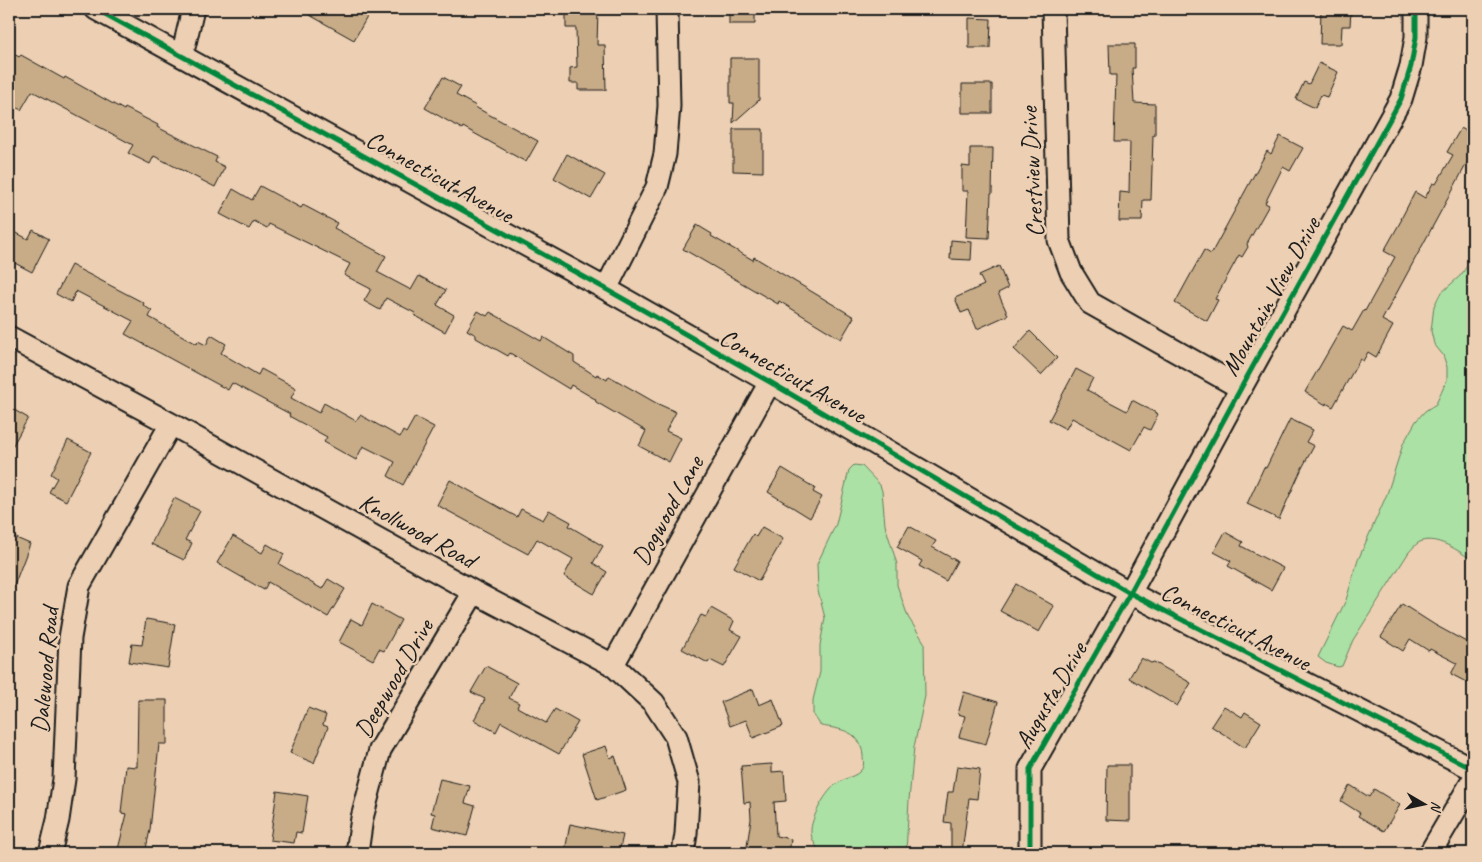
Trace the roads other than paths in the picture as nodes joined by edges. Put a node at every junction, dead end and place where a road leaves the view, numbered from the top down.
1 (96, 9) edge
2 (193, 9) edge
3 (667, 9) edge
4 (1053, 9) edge
5 (1416, 9) edge
6 (182, 56) junction
7 (606, 289) junction
8 (9, 337) edge
9 (770, 382) junction
10 (1241, 388) junction
11 (171, 424) junction
12 (474, 592) junction
13 (1130, 593) junction
14 (613, 665) junction
15 (1473, 770) edge
16 (1473, 780) edge
17 (50, 853) edge
18 (356, 853) edge
19 (683, 853) edge
20 (1030, 853) edge
21 (1430, 853) edge

1 - 6 street, Connecticut Avenue
2 - 6 street
3 - 7 street
4 - 10 street, Crestview Drive
5 - 10 street, Mountain View Drive
6 - 7 street, Connecticut Avenue
7 - 9 street, Connecticut Avenue
8 - 11 street, Knollwood Road
9 - 13 street, Connecticut Avenue
9 - 14 street, Dogwood Lane
10 - 13 street, Mountain View Drive
11 - 12 street, Knollwood Road
11 - 17 street, Dalewood Road
12 - 14 street, Knollwood Road
12 - 18 street, Deepwood Drive
13 - 15 street, Connecticut Avenue
13 - 20 street, Augusta Drive
14 - 19 street, Knollwood Road
16 - 21 street

